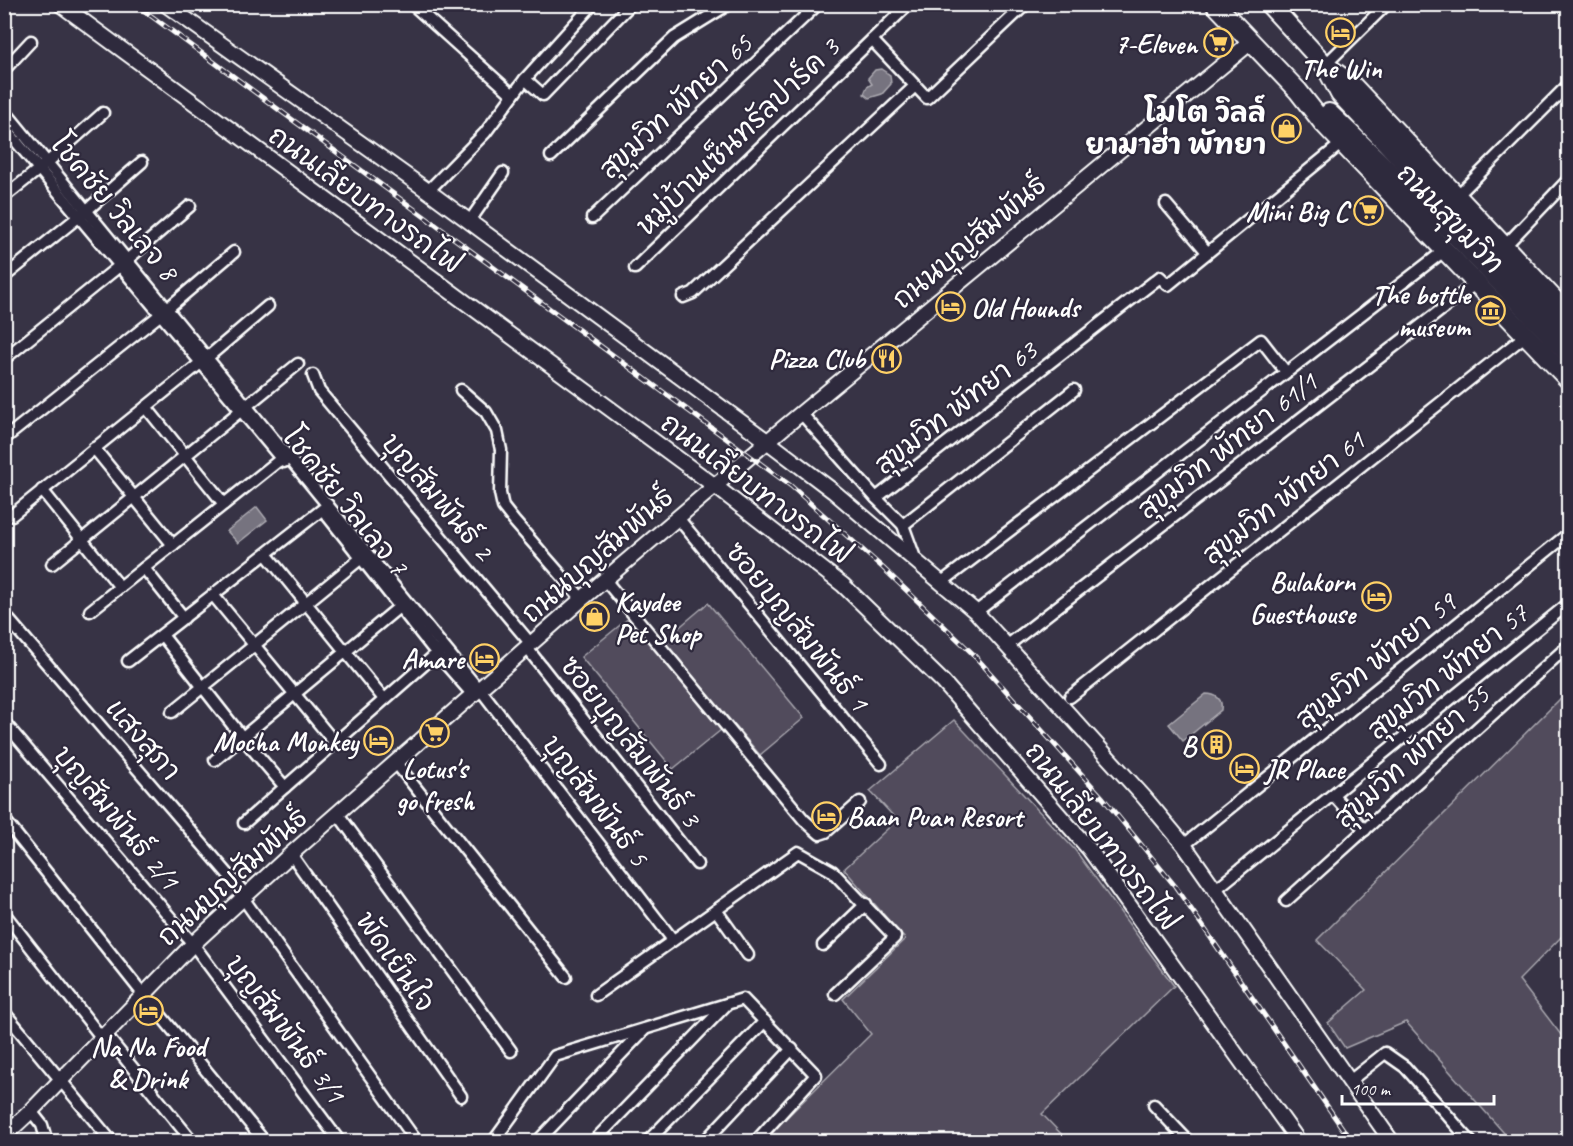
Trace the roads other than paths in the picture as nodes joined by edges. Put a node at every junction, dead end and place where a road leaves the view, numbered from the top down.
1 (60, 4) edge
2 (165, 4) edge
3 (412, 4) edge
4 (593, 4) edge
5 (631, 4) edge
6 (729, 4) edge
7 (818, 4) edge
8 (909, 4) edge
9 (1026, 4) edge
10 (1215, 4) edge
11 (1269, 4) edge
12 (1387, 4) edge
13 (872, 40) junction
14 (31, 41) dead end
15 (1251, 42) junction
16 (1324, 65) junction
17 (4, 70) edge
18 (525, 79) junction
19 (915, 86) junction
20 (1569, 86) edge
21 (1298, 91) junction
22 (513, 95) junction
23 (4, 110) edge
24 (103, 113) dead end
25 (4, 127) edge
26 (1342, 143) junction
27 (551, 156) dead end
28 (142, 162) dead end
29 (44, 166) junction
30 (503, 173) dead end
31 (1569, 180) edge
32 (428, 191) junction
33 (1458, 195) junction
34 (4, 197) edge
35 (1166, 204) dead end
36 (190, 206) dead end
37 (84, 213) junction
38 (592, 219) dead end
39 (469, 222) junction
40 (1505, 246) junction
41 (1445, 250) junction
42 (234, 252) dead end
43 (1207, 252) junction
44 (124, 262) junction
45 (635, 268) dead end
46 (4, 277) edge
47 (1476, 283) junction
48 (682, 297) dead end
49 (268, 306) dead end
50 (164, 311) junction
51 (1569, 314) edge
52 (185, 335) joint
53 (1526, 335) junction
54 (1569, 335) edge
55 (1569, 354) edge
56 (4, 359) edge
57 (205, 360) junction
58 (298, 364) dead end
59 (1286, 372) junction
60 (313, 375) dead end
61 (1569, 379) edge
62 (461, 390) dead end
63 (1074, 390) dead end
64 (146, 407) junction
65 (243, 407) junction
66 (801, 413) junction
67 (4, 439) edge
68 (767, 441) junction
69 (94, 448) junction
70 (184, 455) junction
71 (284, 456) junction
72 (715, 486) junction
73 (42, 490) junction
74 (134, 497) junction
75 (876, 498) junction
76 (224, 504) junction
77 (326, 507) junction
78 (12, 515) dead end
79 (678, 518) junction
80 (903, 525) junction
81 (1569, 534) edge
82 (81, 540) junction
83 (173, 544) junction
84 (266, 554) junction
85 (364, 555) junction
86 (915, 558) junction
87 (52, 564) dead end
88 (144, 568) junction
89 (605, 580) junction
90 (942, 582) junction
91 (120, 587) junction
92 (213, 595) junction
93 (582, 599) junction
94 (306, 603) junction
95 (403, 604) junction
96 (1569, 604) edge
97 (90, 611) dead end
98 (976, 612) junction
99 (4, 614) edge
100 (184, 618) junction
101 (162, 635) junction
102 (254, 645) junction
103 (1008, 645) junction
104 (529, 646) junction
105 (1569, 646) edge
106 (440, 650) junction
107 (345, 652) junction
108 (128, 661) dead end
109 (202, 687) junction
110 (477, 692) junction
111 (294, 695) junction
112 (1070, 697) dead end
113 (384, 699) junction
114 (172, 712) dead end
115 (4, 722) edge
116 (242, 737) junction
117 (335, 743) junction
118 (215, 760) dead end
119 (396, 763) junction
120 (881, 764) dead end
121 (285, 787) junction
122 (1333, 795) junction
123 (860, 802) dead end
124 (338, 814) junction
125 (4, 819) edge
126 (244, 823) dead end
127 (1365, 830) junction
128 (1184, 845) junction
129 (291, 854) junction
130 (697, 864) dead end
131 (1216, 889) junction
132 (244, 897) junction
133 (1286, 901) dead end
134 (866, 904) junction
135 (716, 910) junction
136 (4, 913) edge
137 (673, 940) junction
138 (193, 944) junction
139 (823, 945) dead end
140 (748, 955) dead end
141 (566, 977) dead end
142 (143, 994) junction
143 (835, 994) dead end
144 (596, 995) dead end
145 (729, 1002) junction
146 (4, 1012) edge
147 (765, 1021) junction
148 (646, 1029) junction
149 (103, 1035) junction
150 (792, 1049) junction
151 (511, 1051) dead end
152 (1351, 1080) junction
153 (61, 1081) junction
154 (461, 1096) dead end
155 (1154, 1105) dead end
156 (31, 1112) junction
157 (4, 1116) edge
158 (9, 1132) edge
159 (543, 1140) edge
160 (47, 1142) edge
161 (112, 1142) edge
162 (193, 1142) edge
163 (265, 1142) edge
164 (340, 1142) edge
165 (417, 1142) edge
166 (494, 1142) edge
167 (593, 1142) edge
168 (647, 1142) edge
169 (704, 1142) edge
170 (755, 1142) edge
171 (1189, 1142) edge
172 (1299, 1142) edge
173 (1392, 1142) edge
174 (1471, 1142) edge

1 - 72 street, ถนนเลียบทางรถไฟ
2 - 32 street, ถนนเลียบทางรถไฟ
3 - 22 street
4 - 18 street
5 - 18 street
6 - 27 street
7 - 38 street, สุขุมวิท พัทยา 65
8 - 13 street, หมู่บ้านเซ็นทรัลปาร์ค 3
9 - 19 street
10 - 15 highway, ถนนสุขุมวิท
11 - 16 highway, ถนนสุขุมวิท
12 - 16 street
13 - 19 street, หมู่บ้านเซ็นทรัลปาร์ค 3
13 - 45 street, หมู่บ้านเซ็นทรัลปาร์ค 3
14 - 17 street
15 - 21 highway, ถนนสุขุมวิท
15 - 66 street, ถนนบุญสัมพันธ์
16 - 33 highway, ถนนสุขุมวิท
16 - 54 highway, ถนนสุขุมวิท
18 - 22 street
19 - 48 street
20 - 33 street
21 - 26 highway, ถนนสุขุมวิท
21 - 55 highway, ถนนสุขุมวิท
22 - 32 street
23 - 29 street, โชคชัย วิลเลจ 8
24 - 29 street
25 - 29 street, โชคชัย วิลเลจ 8
26 - 41 highway, ถนนสุขุมวิท
26 - 43 street, สุขุมวิท พัทยา 63
28 - 37 street
29 - 34 street
29 - 37 street, โชคชัย วิลเลจ 8
30 - 39 street
31 - 40 street
32 - 39 street, ถนนเลียบทางรถไฟ
33 - 40 highway, ถนนสุขุมวิท
35 - 43 street
36 - 44 street
37 - 44 street, โชคชัย วิลเลจ 8
37 - 46 street
39 - 68 street, ถนนเลียบทางรถไฟ
40 - 51 highway, ถนนสุขุมวิท
41 - 47 highway, ถนนสุขุมวิท
41 - 59 street
42 - 50 street
43 - 75 street, สุขุมวิท พัทยา 63
44 - 50 street, โชคชัย วิลเลจ 8
44 - 56 street
47 - 53 highway, ถนนสุขุมวิท
47 - 103 street, สุขุมวิท พัทยา 61/1
49 - 57 street
50 - 52 street, โชคชัย วิลเลจ 8
50 - 67 street
52 - 57 street, โชคชัย วิลเลจ 7
53 - 61 highway, ถนนสุขุมวิท
53 - 112 street, สุขุมวิท พัทยา 61
57 - 64 street
57 - 65 street, โชคชัย วิลเลจ 7
58 - 65 street
59 - 90 street
59 - 98 street
60 - 104 street, บุญสัมพันธ์ 2
62 - 93 street
63 - 80 street
64 - 69 street
64 - 70 street
65 - 70 street
65 - 71 street, โชคชัย วิลเลจ 7
66 - 68 street, ถนนบุญสัมพันธ์
66 - 75 street
68 - 72 street, ถนนบุญสัมพันธ์
68 - 86 street, ถนนเลียบทางรถไฟ
69 - 73 street
69 - 74 street
70 - 74 street
70 - 76 street
71 - 76 street
71 - 77 street, โชคชัย วิลเลจ 7
72 - 79 street, ถนนบุญสัมพันธ์
72 - 172 street, ถนนเลียบทางรถไฟ
73 - 78 street
73 - 82 street
74 - 82 street
74 - 83 street
75 - 80 street
76 - 83 street
77 - 84 street
77 - 85 street, โชคชัย วิลเลจ 7
79 - 89 street, ถนนบุญสัมพันธ์
79 - 120 street, ซอยบุญสัมพันธ์ 1
80 - 86 street
81 - 128 street, สุขุมวิท พัทยา 59
82 - 87 street
82 - 91 street
83 - 88 street
84 - 92 street
84 - 94 street
85 - 94 street
85 - 95 street, โชคชัย วิลเลจ 7
86 - 90 street, ถนนเลียบทางรถไฟ
88 - 91 street
88 - 100 street
89 - 93 street, ถนนบุญสัมพันธ์
89 - 123 street
90 - 98 street, ถนนเลียบทางรถไฟ
91 - 97 street
92 - 100 street
92 - 102 street
93 - 104 street, ถนนบุญสัมพันธ์
94 - 102 street
94 - 107 street
95 - 106 street, โชคชัย วิลเลจ 7
95 - 107 street
96 - 122 street, สุขุมวิท พัทยา 57
98 - 103 street, ถนนเลียบทางรถไฟ
99 - 132 street, แสงสุภา
100 - 101 street
101 - 108 street
101 - 109 street
102 - 109 street
102 - 111 street
103 - 128 street, ถนนเลียบทางรถไฟ
104 - 110 street, ถนนบุญสัมพันธ์
104 - 130 street, ซอยบุญสัมพันธ์ 3
105 - 127 street, สุขุมวิท พัทยา 55
106 - 110 street, โชคชัย วิลเลจ 7
106 - 113 street
107 - 111 street
107 - 113 street
109 - 114 street
109 - 116 street
110 - 119 street, ถนนบุญสัมพันธ์
110 - 137 street, บุญสัมพันธ์ 5
111 - 116 street
111 - 117 street
113 - 117 street
115 - 138 street, บุญสัมพันธ์ 2/1
116 - 118 street
116 - 121 street
117 - 121 street
119 - 124 street, ถนนบุญสัมพันธ์
119 - 141 street
121 - 126 street
122 - 127 street
122 - 131 street, สุขุมวิท พัทยา 57
124 - 129 street, ถนนบุญสัมพันธ์
124 - 151 street
125 - 142 street
127 - 133 street, สุขุมวิท พัทยา 55
128 - 131 street, ถนนเลียบทางรถไฟ
129 - 132 street, ถนนบุญสัมพันธ์
129 - 154 street, พัดเย็นใจ
131 - 152 street, ถนนเลียบทางรถไฟ
132 - 138 street, ถนนบุญสัมพันธ์
132 - 165 street, แสงสุภา
134 - 135 street
134 - 139 street
134 - 143 street
135 - 137 street
135 - 140 street
136 - 149 street
137 - 144 street
138 - 142 street, ถนนบุญสัมพันธ์
138 - 164 street, บุญสัมพันธ์ 3/1
142 - 149 street, ถนนบุญสัมพันธ์
142 - 163 street
145 - 147 street
145 - 148 street
145 - 167 street
146 - 153 street
147 - 150 street
147 - 168 street
148 - 159 street
148 - 166 street
149 - 153 street, ถนนบุญสัมพันธ์
149 - 162 street
150 - 169 street
150 - 170 street
152 - 173 street, ถนนเลียบทางรถไฟ
152 - 174 street
153 - 156 street, ถนนบุญสัมพันธ์
153 - 161 street
155 - 171 street
156 - 158 street, ถนนบุญสัมพันธ์
156 - 160 street
157 - 158 street

